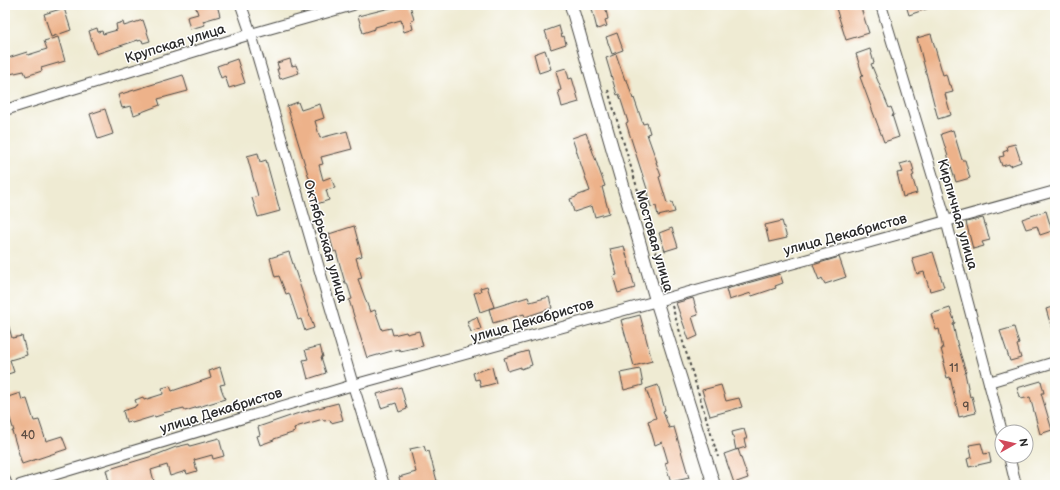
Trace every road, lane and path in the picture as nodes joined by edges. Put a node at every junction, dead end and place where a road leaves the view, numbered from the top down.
1 (242, 5) edge
2 (353, 5) edge
3 (571, 5) edge
4 (881, 5) edge
5 (251, 34) junction
6 (607, 87) dead end
7 (5, 110) edge
8 (1055, 191) edge
9 (946, 220) junction
10 (670, 296) junction
11 (656, 300) junction
12 (1055, 362) edge
13 (989, 382) junction
14 (353, 385) junction
15 (1000, 424) edge
16 (719, 462) dead end
17 (1011, 464) edge
18 (5, 480) edge
19 (6, 485) edge
20 (20, 485) edge
21 (384, 485) edge
22 (714, 485) edge
23 (1016, 485) edge

1 - 5 street, Октябрьская улица
2 - 5 street, Крупская улица
3 - 11 street, Мостовая улица
4 - 9 street, Кирпичная улица
5 - 7 street, Крупская улица
5 - 14 street, Октябрьская улица
6 - 10 path
8 - 9 street, улица Декабристов
9 - 10 street, улица Декабристов
9 - 13 street, Кирпичная улица
10 - 11 street, улица Декабристов
10 - 16 path
11 - 14 street, улица Декабристов
11 - 22 street, Мостовая улица
12 - 13 street
13 - 15 street, Кирпичная улица
14 - 20 street, улица Декабристов
14 - 21 street, Октябрьская улица
17 - 23 street
18 - 19 street

